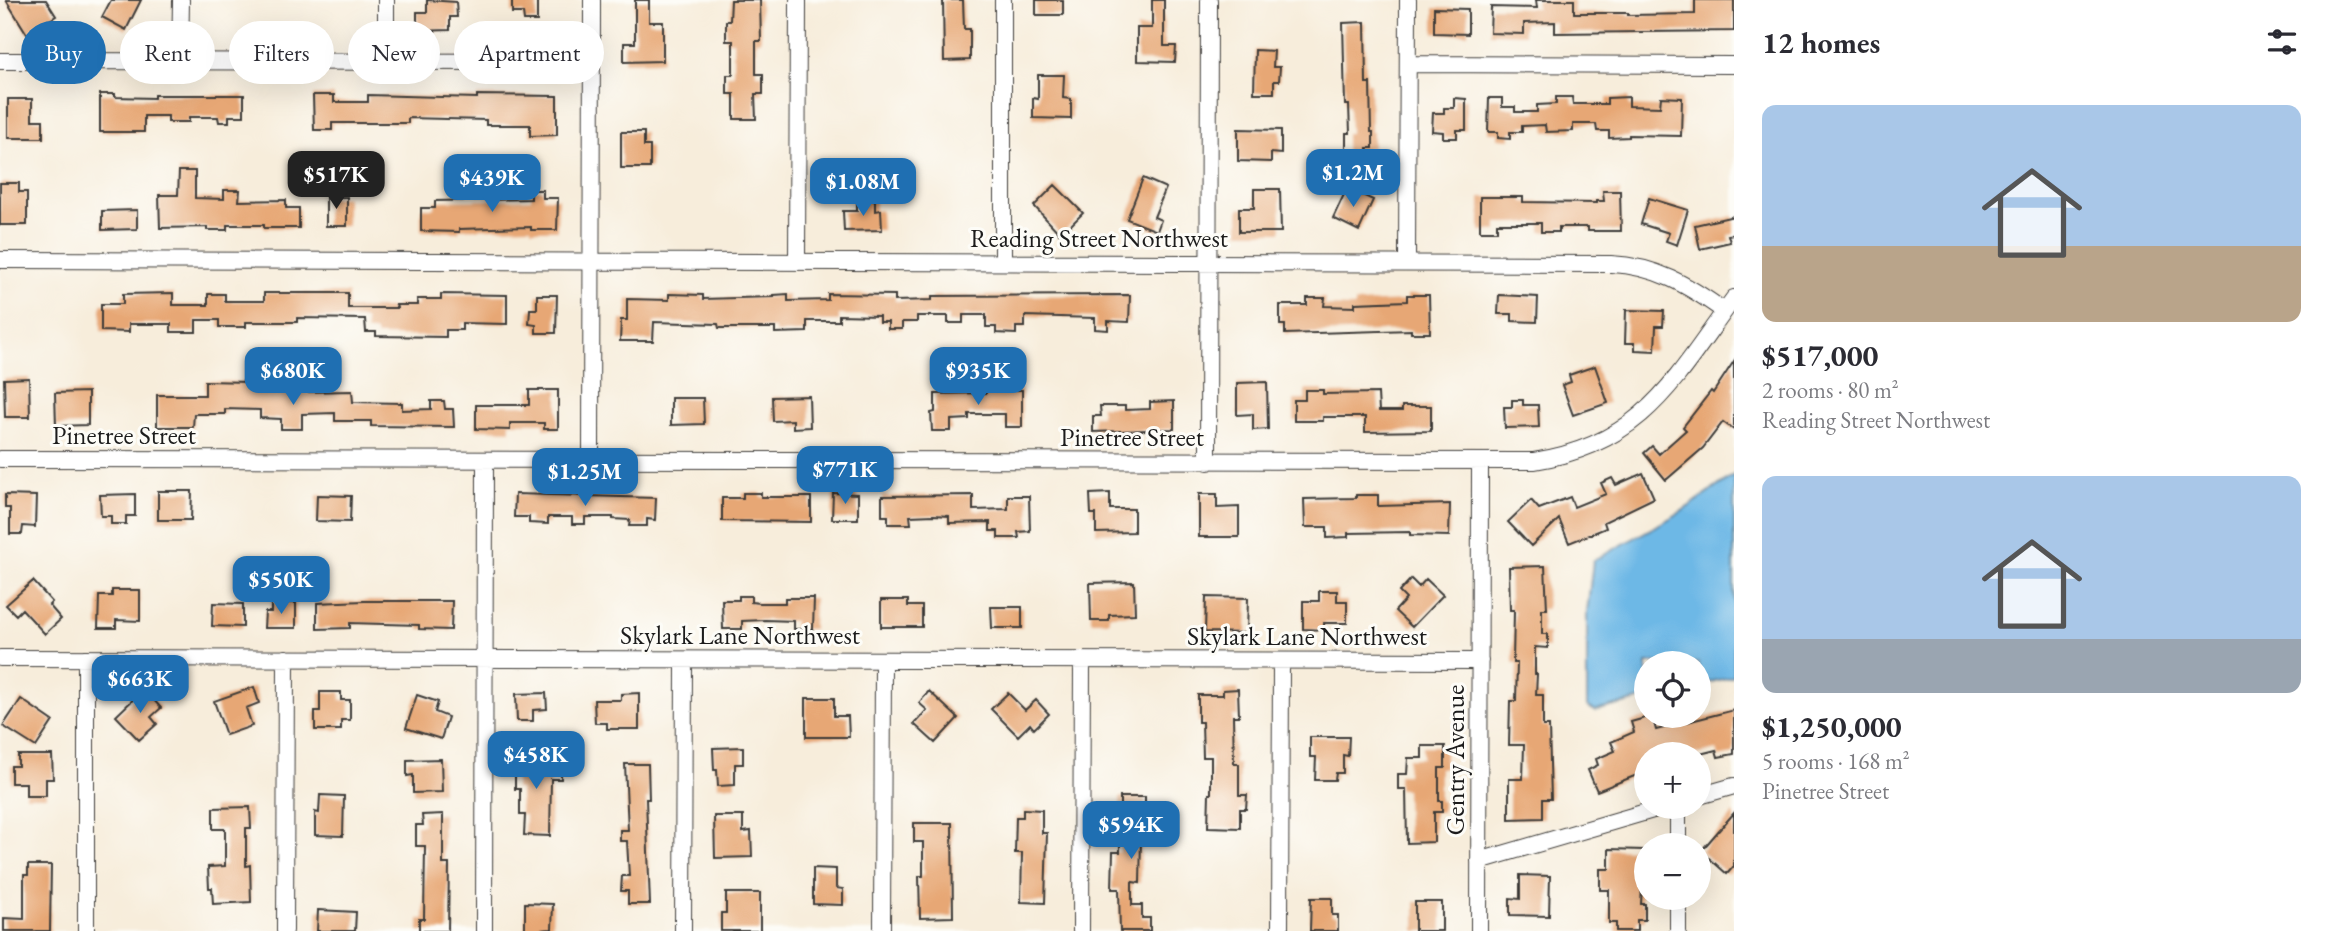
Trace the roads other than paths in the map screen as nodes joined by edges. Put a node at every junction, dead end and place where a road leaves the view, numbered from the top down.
1 (181, 0) edge
2 (386, 0) edge
3 (592, 0) edge
4 (798, 0) edge
5 (1003, 0) edge
6 (1209, 0) edge
7 (1408, 0) edge
8 (181, 21) edge
9 (386, 21) edge
10 (592, 21) edge
11 (0, 61) edge
12 (120, 61) edge
13 (215, 61) edge
14 (348, 62) edge
15 (1408, 64) junction
16 (1734, 65) edge
17 (592, 84) edge
18 (0, 260) edge
19 (592, 261) junction
20 (797, 262) junction
21 (1003, 262) junction
22 (1209, 263) junction
23 (1408, 263) junction
24 (1729, 305) edge
25 (0, 459) edge
26 (485, 460) junction
27 (591, 460) junction
28 (1208, 462) junction
29 (1480, 462) junction
30 (0, 658) edge
31 (86, 658) junction
32 (286, 659) junction
33 (484, 659) junction
34 (684, 660) junction
35 (883, 660) junction
36 (1082, 660) junction
37 (1281, 661) junction
38 (1480, 661) junction
39 (1734, 786) edge
40 (1711, 793) edge
41 (1634, 816) edge
42 (1479, 861) junction
43 (1678, 910) edge
44 (86, 931) edge
45 (285, 931) edge
46 (484, 931) edge
47 (683, 931) edge
48 (882, 931) edge
49 (1081, 931) edge
50 (1280, 931) edge
51 (1479, 931) edge
52 (1678, 931) edge

1 - 8 street
2 - 9 street
3 - 10 street
4 - 20 street
5 - 21 street
6 - 22 street
7 - 15 street
11 - 12 street
13 - 14 street
15 - 16 street
15 - 23 street
17 - 19 street
18 - 19 street, Reading Street Northwest
19 - 20 street, Reading Street Northwest
19 - 27 street
20 - 21 street, Reading Street Northwest
21 - 22 street, Reading Street Northwest
22 - 23 street, Reading Street Northwest
22 - 28 street
23 - 24 street, Reading Street Northwest
24 - 29 street, Pinetree Street
25 - 26 street, Pinetree Street
26 - 27 street, Pinetree Street
26 - 33 street
27 - 28 street, Pinetree Street
28 - 29 street, Pinetree Street
29 - 38 street, Gentry Avenue
30 - 31 street, Skylark Lane Northwest
31 - 32 street, Skylark Lane Northwest
31 - 44 street
32 - 33 street, Skylark Lane Northwest
32 - 45 street
33 - 34 street, Skylark Lane Northwest
33 - 46 street
34 - 35 street, Skylark Lane Northwest
34 - 47 street
35 - 36 street, Skylark Lane Northwest
35 - 48 street
36 - 37 street, Skylark Lane Northwest
36 - 49 street
37 - 38 street, Skylark Lane Northwest
37 - 50 street
38 - 42 street, Gentry Avenue
39 - 40 street
41 - 42 street
42 - 51 street, Gentry Avenue
43 - 52 street

